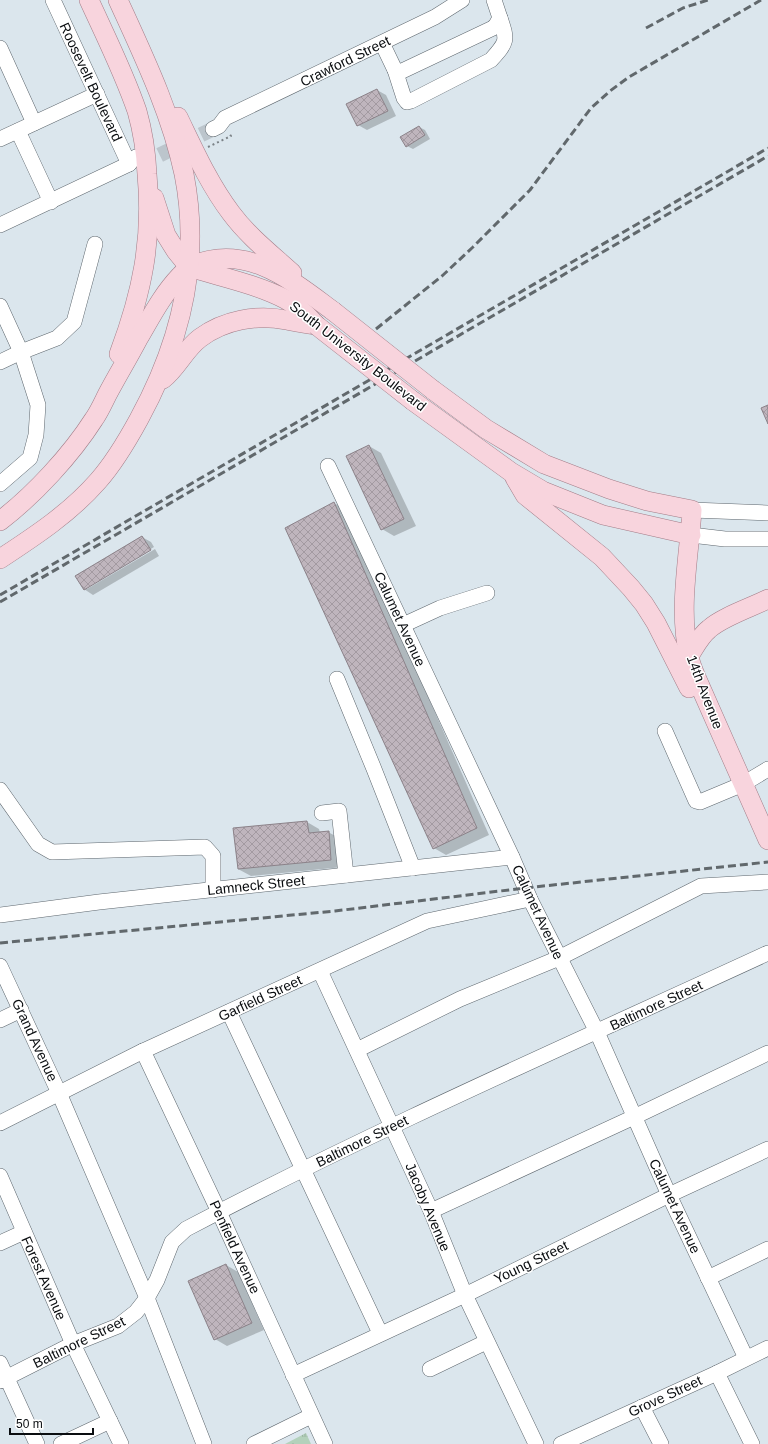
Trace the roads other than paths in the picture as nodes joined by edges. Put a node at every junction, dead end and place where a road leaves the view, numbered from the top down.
1 (54, 0) edge
2 (89, 0) edge
3 (118, 0) edge
4 (462, 0) edge
5 (494, 0) edge
6 (500, 18) junction
7 (382, 43) junction
8 (0, 48) edge
9 (395, 70) junction
10 (97, 94) junction
11 (161, 97) junction
12 (34, 123) junction
13 (210, 125) tunnel mouth
14 (18, 131) junction
15 (0, 139) edge
16 (149, 188) junction
17 (51, 202) junction
18 (2, 220) edge
19 (95, 244) dead end
20 (190, 267) junction
21 (301, 287) junction
22 (1, 312) edge
23 (316, 325) junction
24 (21, 352) junction
25 (0, 362) edge
26 (158, 384) junction
27 (107, 394) junction
28 (328, 466) dead end
29 (511, 472) junction
30 (0, 484) edge
31 (692, 510) junction
32 (768, 513) edge
33 (0, 521) edge
34 (691, 536) junction
35 (768, 539) edge
36 (0, 559) edge
37 (487, 593) dead end
38 (768, 599) edge
39 (403, 625) junction
40 (689, 656) junction
41 (337, 679) dead end
42 (706, 700) junction
43 (665, 731) dead end
44 (768, 769) edge
45 (743, 784) junction
46 (0, 790) edge
47 (322, 812) dead end
48 (768, 840) edge
49 (512, 857) junction
50 (413, 868) junction
51 (346, 875) junction
52 (768, 882) edge
53 (213, 890) junction
54 (530, 899) junction
55 (0, 915) edge
56 (768, 953) edge
57 (559, 958) junction
58 (0, 966) edge
59 (320, 971) junction
60 (21, 1010) junction
61 (229, 1012) junction
62 (0, 1020) edge
63 (597, 1032) junction
64 (357, 1050) junction
65 (143, 1051) junction
66 (768, 1053) edge
67 (59, 1093) junction
68 (634, 1117) junction
69 (0, 1123) edge
70 (392, 1126) junction
71 (768, 1149) edge
72 (304, 1170) junction
73 (0, 1176) edge
74 (669, 1195) junction
75 (431, 1211) junction
76 (219, 1212) junction
77 (24, 1232) junction
78 (0, 1243) edge
79 (768, 1249) edge
80 (708, 1278) junction
81 (465, 1295) junction
82 (147, 1298) junction
83 (380, 1333) junction
84 (486, 1342) junction
85 (74, 1344) junction
86 (768, 1348) edge
87 (746, 1358) junction
88 (0, 1363) edge
89 (430, 1369) dead end
90 (717, 1373) junction
91 (293, 1374) junction
92 (3, 1379) edge
93 (642, 1407) junction
94 (311, 1416) junction
95 (110, 1421) junction
96 (37, 1444) edge
97 (61, 1444) edge
98 (121, 1444) edge
99 (204, 1444) edge
100 (254, 1444) edge
101 (325, 1444) edge
102 (536, 1444) edge
103 (561, 1444) edge
104 (661, 1444) edge
105 (752, 1444) edge

1 - 10 street, Roosevelt Boulevard
2 - 16 main road, Roosevelt Boulevard
3 - 11 main road
4 - 7 street, Crawford Street
5 - 6 street
6 - 9 street
6 - 9 street
7 - 9 street
7 - 13 street, Crawford Street
8 - 12 street
10 - 12 street
10 - 17 street, Roosevelt Boulevard
11 - 20 main road
11 - 21 main road
12 - 14 street
14 - 15 street
14 - 17 street
16 - 20 main road
16 - 27 main road, Roosevelt Boulevard
17 - 18 street
19 - 24 street
20 - 21 main road, South University Boulevard
20 - 23 main road, South University Boulevard
20 - 26 main road
20 - 27 main road
21 - 31 main road, South University Boulevard, bridge
22 - 24 street
23 - 26 main road
23 - 29 main road, South University Boulevard, bridge
24 - 25 street
24 - 30 street
26 - 36 main road
27 - 33 main road
28 - 39 street, Calumet Avenue
29 - 34 main road, South University Boulevard
29 - 42 main road
31 - 32 street, South University Boulevard
31 - 34 main road, 14th Avenue
34 - 35 street, South University Boulevard
34 - 40 main road, 14th Avenue
37 - 39 street
38 - 40 main road
39 - 49 street, Calumet Avenue
40 - 42 main road, 14th Avenue
41 - 50 street
42 - 45 main road, 14th Avenue
43 - 45 street
44 - 45 street
45 - 48 main road, 14th Avenue
46 - 53 street
47 - 51 street
49 - 50 street, Lamneck Street
49 - 54 street, Calumet Avenue
50 - 51 street, Lamneck Street
51 - 53 street, Lamneck Street
52 - 57 street
53 - 55 street, Lamneck Street
54 - 57 street, Calumet Avenue
54 - 59 street, Garfield Street
56 - 63 street, Baltimore Street
57 - 63 street, Calumet Avenue
57 - 64 street
58 - 60 street, Grand Avenue
59 - 61 street, Garfield Street
59 - 64 street, Jacoby Avenue
60 - 62 street
60 - 67 street, Grand Avenue
61 - 65 street, Garfield Street
61 - 72 street
63 - 68 street, Calumet Avenue
63 - 70 street, Baltimore Street
64 - 70 street, Jacoby Avenue
65 - 67 street, Garfield Street
65 - 76 street, Penfield Avenue
66 - 68 street
67 - 69 street, Garfield Street
67 - 82 street, Grand Avenue
68 - 74 street, Calumet Avenue
68 - 75 street
70 - 72 street, Baltimore Street
70 - 75 street, Jacoby Avenue
71 - 74 street, Young Street
72 - 76 street, Baltimore Street
72 - 83 street
73 - 77 street, Forest Avenue
74 - 80 street, Calumet Avenue
74 - 81 street, Young Street
75 - 81 street, Jacoby Avenue
76 - 82 street, Baltimore Street
76 - 91 street, Penfield Avenue
77 - 78 street
77 - 85 street, Forest Avenue
79 - 80 street
80 - 87 street, Calumet Avenue
81 - 83 street, Young Street
81 - 84 street, Jacoby Avenue
82 - 85 street, Baltimore Street
82 - 99 street, Grand Avenue
83 - 91 street, Young Street
84 - 89 street
84 - 102 street, Jacoby Avenue
85 - 92 street, Baltimore Street
85 - 95 street, Forest Avenue
86 - 87 street, Grove Street
87 - 90 street, Grove Street
88 - 92 street
90 - 93 street, Grove Street
90 - 105 street
91 - 94 street, Penfield Avenue
92 - 96 street
93 - 103 street, Grove Street
93 - 104 street
94 - 100 street
94 - 101 street, Penfield Avenue
95 - 97 street
95 - 98 street, Forest Avenue

